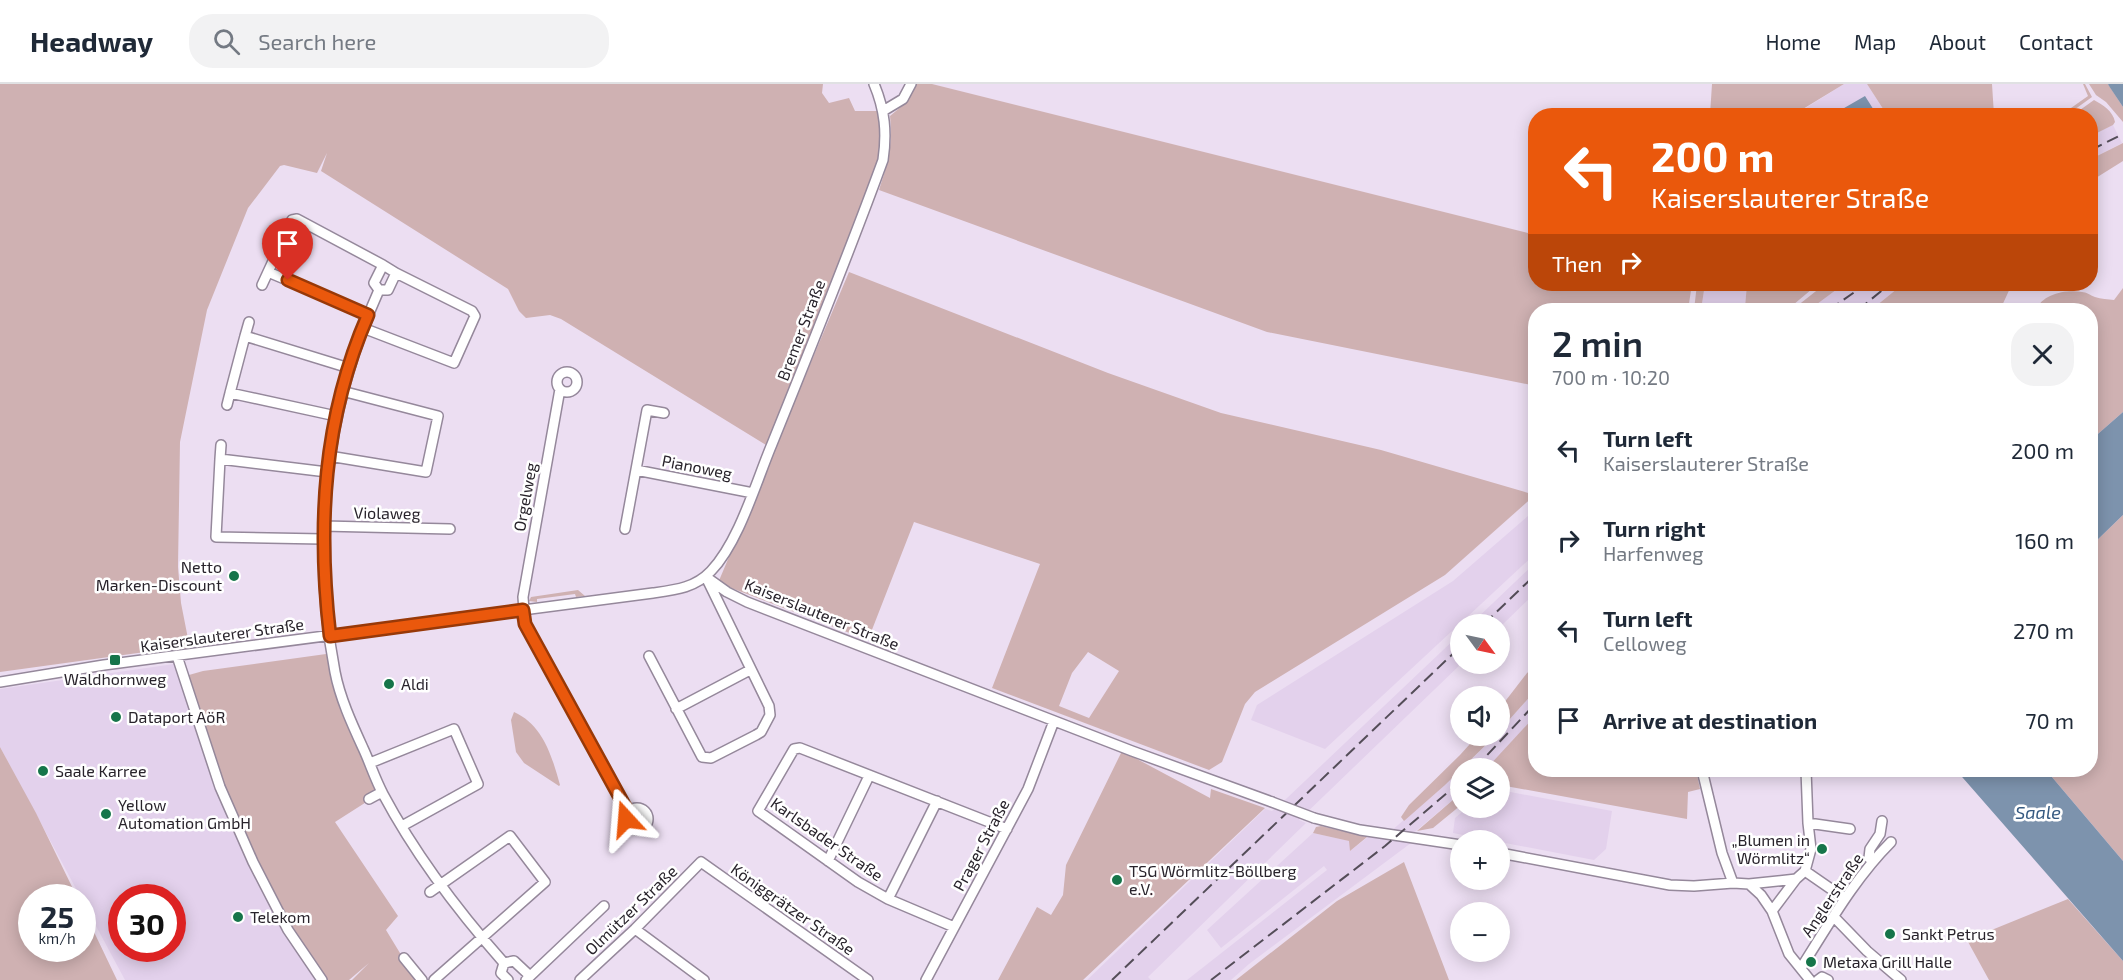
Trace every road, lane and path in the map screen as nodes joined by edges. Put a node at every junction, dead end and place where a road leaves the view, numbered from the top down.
1 (874, 84) edge
2 (910, 84) edge
3 (883, 111) junction
4 (383, 265) junction
5 (268, 272) junction
6 (396, 273) junction
7 (262, 285) dead end
8 (379, 291) junction
9 (368, 315) junction
10 (249, 322) dead end
11 (363, 328) junction
12 (245, 336) junction
13 (349, 368) junction
14 (560, 389) dead end
15 (342, 391) junction
16 (230, 393) junction
17 (227, 405) dead end
18 (664, 413) dead end
19 (336, 416) junction
20 (221, 445) dead end
21 (329, 456) junction
22 (220, 459) junction
23 (636, 470) junction
24 (327, 472) junction
25 (753, 493) junction
26 (323, 526) junction
27 (450, 529) dead end
28 (625, 529) dead end
29 (323, 539) junction
30 (705, 577) junction
31 (523, 610) junction
32 (330, 636) junction
33 (177, 656) junction
34 (649, 656) dead end
35 (750, 669) junction
36 (0, 680) edge
37 (676, 709) junction
38 (1054, 721) junction
39 (370, 763) junction
40 (869, 776) junction
41 (1704, 777) edge
42 (1806, 777) edge
43 (382, 792) junction
44 (369, 799) dead end
45 (937, 801) junction
46 (628, 812) dead end
47 (1882, 821) dead end
48 (1808, 823) junction
49 (402, 826) junction
50 (1007, 829) junction
51 (1850, 829) dead end
52 (1891, 842) dead end
53 (1450, 843) edge
54 (1510, 855) edge
55 (1873, 860) junction
56 (828, 861) junction
57 (701, 862) joint
58 (1804, 871) junction
59 (1796, 879) junction
60 (1733, 883) junction
61 (1749, 884) junction
62 (440, 886) junction
63 (430, 892) dead end
64 (1844, 898) junction
65 (888, 899) junction
66 (604, 906) dead end
67 (1772, 911) junction
68 (1834, 917) junction
69 (954, 927) junction
70 (635, 929) junction
71 (482, 938) junction
72 (404, 958) dead end
73 (504, 963) junction
74 (1801, 968) junction
75 (528, 978) edge
76 (322, 980) edge
77 (422, 980) edge
78 (434, 980) edge
79 (508, 980) edge
80 (580, 980) edge
81 (704, 980) edge
82 (868, 980) edge
83 (926, 980) edge
84 (1810, 980) edge
85 (1818, 980) edge
86 (1828, 980) edge
87 (1901, 980) edge

1 - 3 street, Bremer Straße
2 - 3 street
3 - 25 street, Bremer Straße
4 - 5 street
4 - 6 street
4 - 8 street
5 - 7 street
5 - 9 street
6 - 8 street
6 - 11 street
8 - 9 street
9 - 11 street
10 - 12 street
11 - 13 street
12 - 13 street
12 - 16 street
13 - 15 street
14 - 31 street, Orgelweg
15 - 19 street
15 - 21 street
16 - 17 street
16 - 19 street
18 - 23 street, Pianoweg
19 - 21 street
20 - 22 street
21 - 24 street
22 - 24 street
22 - 29 street
23 - 25 street, Pianoweg
23 - 28 street, Pianoweg
24 - 26 street
25 - 30 street, Bremer Straße
26 - 27 street, Violaweg
26 - 29 street
29 - 32 street
30 - 31 street, Kaiserslauterer Straße
30 - 35 street
30 - 38 street, Kaiserslauterer Straße
31 - 32 street, Kaiserslauterer Straße
31 - 46 street
32 - 33 street, Kaiserslauterer Straße
32 - 39 street
33 - 36 street, Kaiserslauterer Straße
33 - 76 street
34 - 37 street
35 - 37 street
35 - 37 street
38 - 50 street, Prager Straße
38 - 53 street, Kaiserslauterer Straße, bridge
39 - 43 street
39 - 49 street
40 - 45 street, Karlsbader Straße
40 - 56 street
40 - 56 street, Karlsbader Straße
41 - 60 street
42 - 48 street
43 - 44 street
43 - 49 street
45 - 50 street, Karlsbader Straße
45 - 65 street
47 - 55 street
48 - 51 street
48 - 58 street
49 - 62 street
50 - 69 street, Prager Straße
52 - 55 street, Anglerstraße
54 - 60 street
55 - 64 street, Anglerstraße
56 - 65 street, Karlsbader Straße
57 - 70 street, Olmützer Straße
57 - 82 street, Königgrätzer Straße
58 - 59 street
58 - 64 street
59 - 61 street
59 - 67 street
60 - 61 street
61 - 67 street
62 - 63 street
62 - 71 street
62 - 71 street
64 - 68 street, Anglerstraße
65 - 69 street, Karlsbader Straße
66 - 75 street
67 - 74 street
68 - 74 street, Anglerstraße
68 - 87 street
69 - 83 street, Prager Straße
70 - 80 street, Olmützer Straße
70 - 81 street
71 - 73 street
71 - 78 street
72 - 77 street
73 - 75 street
73 - 79 street
74 - 84 street
85 - 86 street

